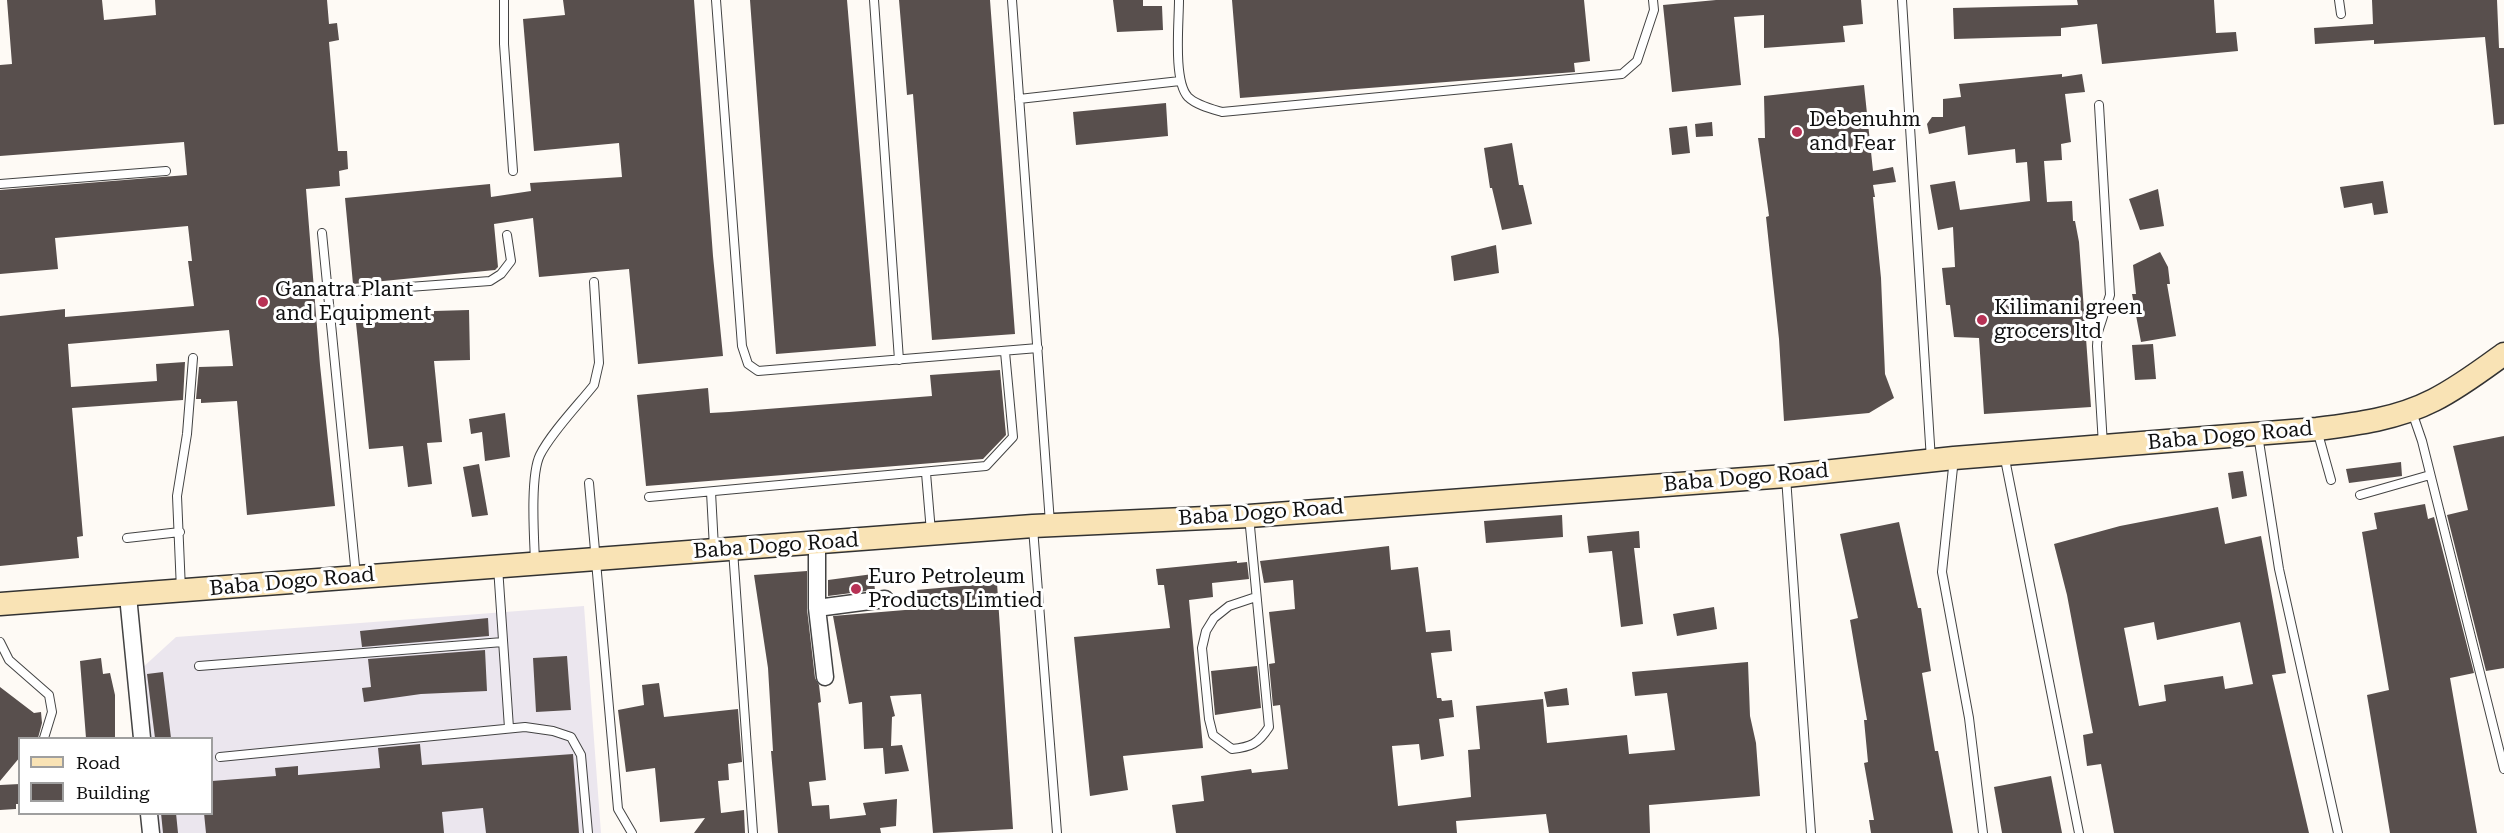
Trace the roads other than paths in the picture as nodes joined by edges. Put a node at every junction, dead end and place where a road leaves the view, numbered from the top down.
1 (504, 0) edge
2 (716, 0) edge
3 (873, 0) edge
4 (1012, 0) edge
5 (1179, 0) edge
6 (1653, 0) edge
7 (1902, 0) edge
8 (2340, 0) edge
9 (2341, 14) dead end
10 (1180, 81) junction
11 (1020, 99) junction
12 (2099, 105) dead end
13 (166, 171) dead end
14 (513, 171) dead end
15 (0, 184) edge
16 (322, 233) dead end
17 (507, 235) dead end
18 (594, 282) dead end
19 (328, 293) junction
20 (1038, 348) junction
21 (1005, 352) junction
22 (2504, 354) edge
23 (193, 358) dead end
24 (899, 360) junction
25 (2411, 410) junction
26 (2317, 429) junction
27 (2258, 435) junction
28 (2103, 445) junction
29 (2004, 454) junction
30 (1954, 458) junction
31 (1931, 461) junction
32 (926, 473) junction
33 (2430, 475) junction
34 (1786, 476) junction
35 (2331, 480) dead end
36 (589, 483) dead end
37 (711, 492) junction
38 (2360, 495) dead end
39 (649, 497) dead end
40 (1249, 516) junction
41 (1042, 526) junction
42 (180, 532) junction
43 (931, 533) junction
44 (127, 538) dead end
45 (818, 544) junction
46 (723, 550) junction
47 (596, 560) junction
48 (535, 564) junction
49 (498, 567) junction
50 (356, 576) junction
51 (181, 591) junction
52 (128, 596) junction
53 (1256, 597) junction
54 (885, 600) dead end
55 (0, 604) edge
56 (817, 608) junction
57 (503, 642) junction
58 (0, 647) edge
59 (199, 666) dead end
60 (825, 677) dead end
61 (509, 728) junction
62 (44, 737) edge
63 (142, 737) edge
64 (219, 757) dead end
65 (2504, 769) edge
66 (149, 815) edge
67 (151, 833) edge
68 (588, 833) edge
69 (632, 833) edge
70 (753, 833) edge
71 (1057, 833) edge
72 (1811, 833) edge
73 (1983, 833) edge
74 (2079, 833) edge
75 (2338, 833) edge

1 - 14 lane
2 - 24 lane
3 - 24 lane
4 - 11 lane
5 - 10 lane
6 - 10 lane
7 - 31 lane
8 - 9 lane
10 - 11 lane
11 - 20 lane
12 - 28 lane
13 - 15 lane
16 - 19 lane
17 - 19 lane
18 - 48 lane
19 - 50 lane
20 - 21 lane
20 - 41 lane
21 - 24 lane
21 - 32 lane
22 - 25 street, Baba Dogo Road
23 - 42 lane
25 - 26 street, Baba Dogo Road
25 - 33 lane
26 - 27 street, Baba Dogo Road
26 - 35 lane
27 - 28 street, Baba Dogo Road
27 - 75 lane
28 - 29 street, Baba Dogo Road
29 - 30 street, Baba Dogo Road
29 - 74 lane
30 - 31 street, Baba Dogo Road
30 - 73 lane
31 - 34 street, Baba Dogo Road
32 - 37 lane
32 - 43 lane
33 - 38 lane
33 - 65 lane
34 - 40 street, Baba Dogo Road
34 - 72 lane
36 - 47 lane
37 - 39 lane
37 - 46 lane
40 - 41 street, Baba Dogo Road
40 - 53 lane
41 - 43 street, Baba Dogo Road
41 - 71 lane
42 - 44 lane
42 - 51 lane
43 - 45 street, Baba Dogo Road
45 - 46 street, Baba Dogo Road
45 - 56 street
46 - 47 street, Baba Dogo Road
46 - 70 lane
47 - 48 street, Baba Dogo Road
47 - 69 lane
48 - 49 street, Baba Dogo Road
49 - 50 street, Baba Dogo Road
49 - 57 lane
50 - 51 street, Baba Dogo Road
51 - 52 street, Baba Dogo Road
52 - 55 street, Baba Dogo Road
52 - 63 street
53 - 53 lane
54 - 56 street
56 - 60 street
57 - 59 lane
57 - 61 lane
58 - 62 lane
61 - 64 lane
61 - 68 lane
66 - 67 street

